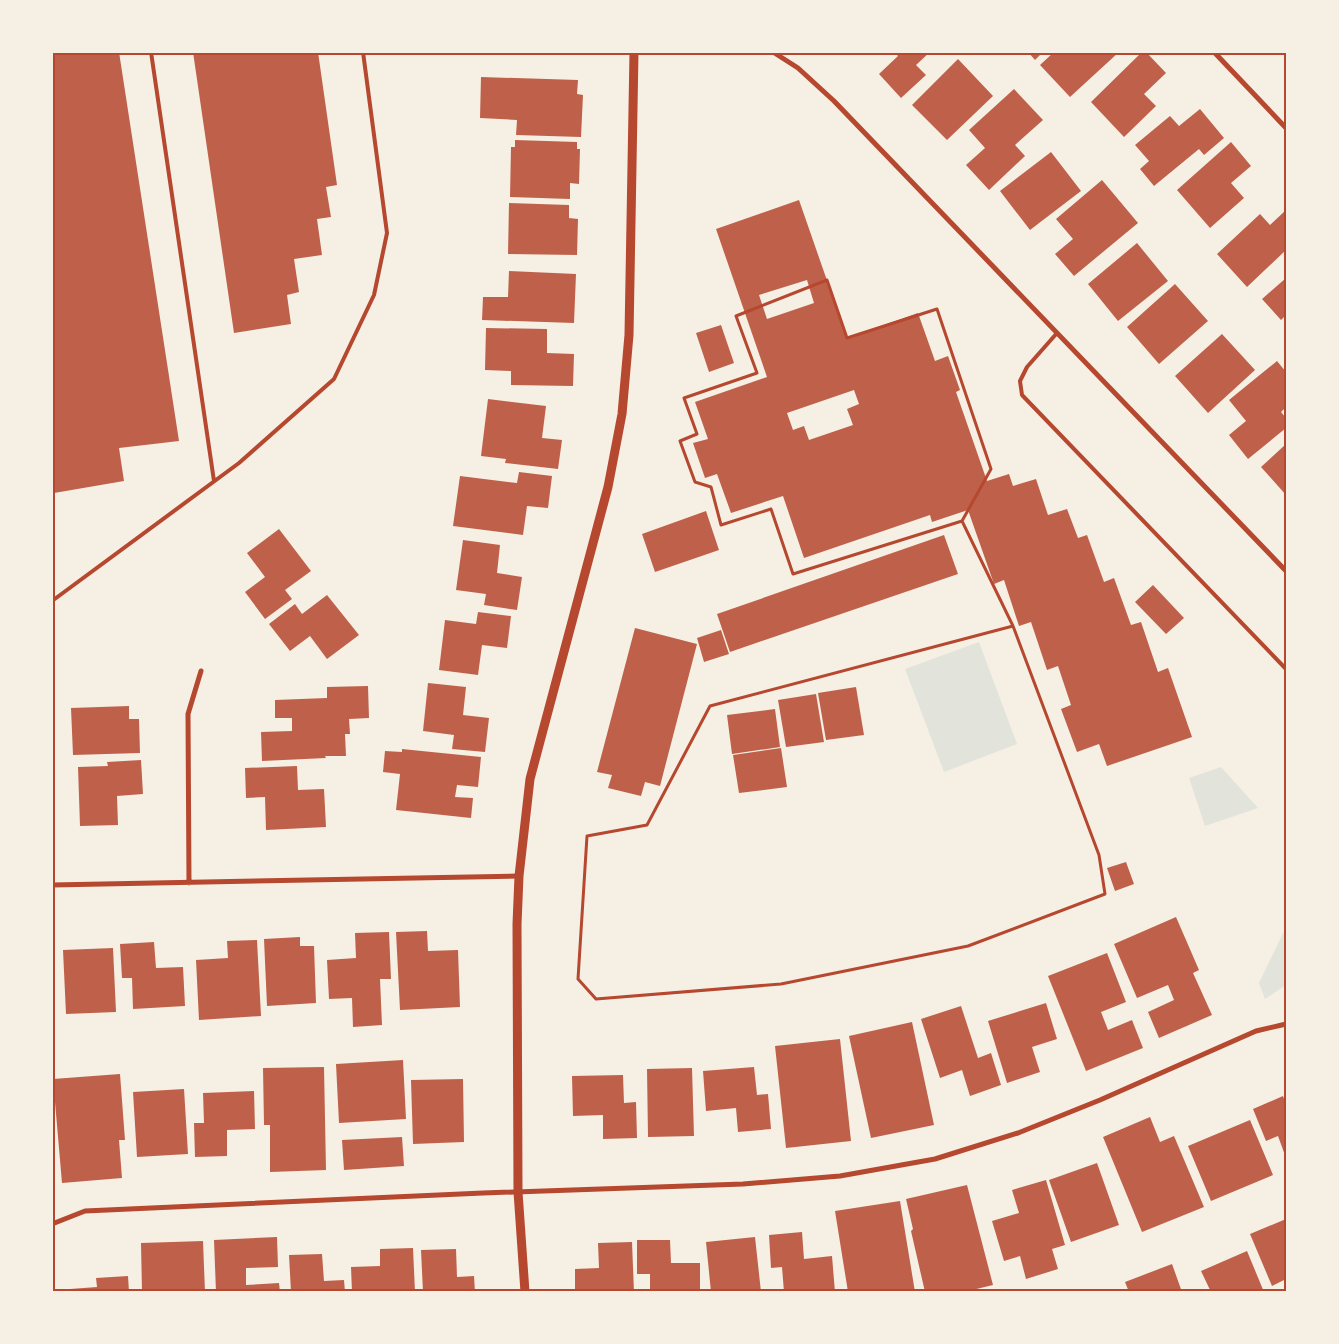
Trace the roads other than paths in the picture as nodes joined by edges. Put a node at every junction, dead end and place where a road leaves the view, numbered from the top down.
1 (151, 52) edge
2 (363, 52) edge
3 (634, 52) edge
4 (773, 52) edge
5 (1214, 52) edge
6 (1286, 128) edge
7 (1057, 333) junction
8 (214, 481) junction
9 (1286, 571) edge
10 (52, 601) edge
11 (1286, 669) edge
12 (201, 671) dead end
13 (519, 876) junction
14 (189, 883) junction
15 (52, 885) edge
16 (1286, 1024) edge
17 (518, 1192) junction
18 (52, 1224) edge
19 (525, 1292) edge

1 - 8 lane
2 - 8 lane
3 - 13 street
4 - 7 street
5 - 6 street
7 - 9 street
7 - 11 lane
8 - 10 lane
12 - 14 street
13 - 14 street
13 - 17 street
14 - 15 street
16 - 17 street
17 - 18 street
17 - 19 street

